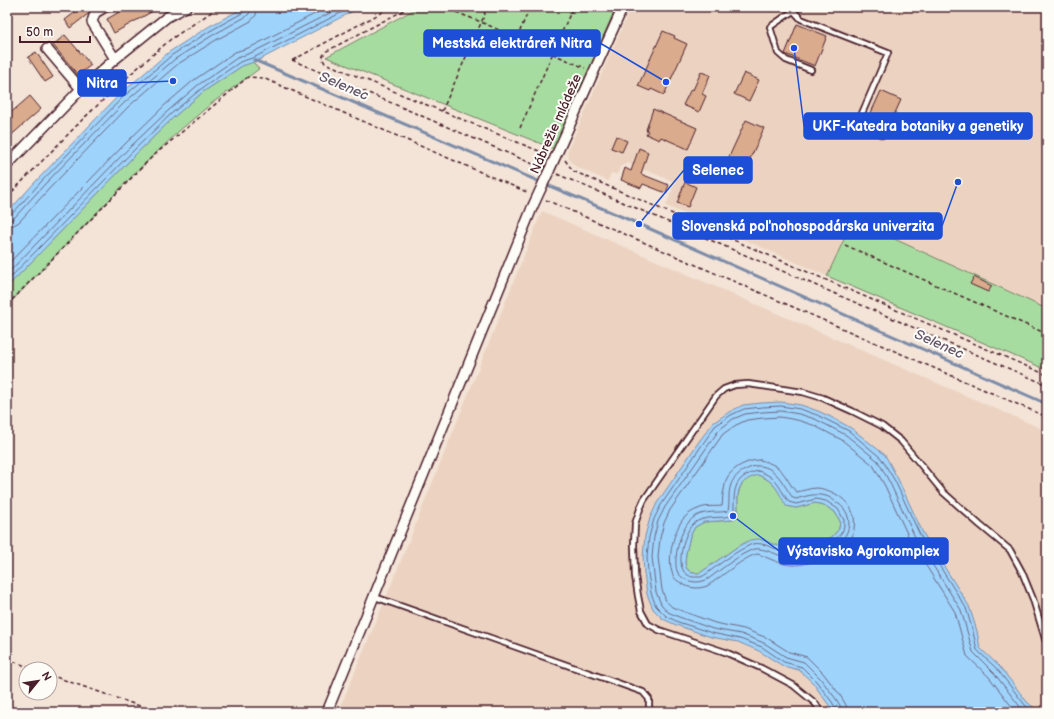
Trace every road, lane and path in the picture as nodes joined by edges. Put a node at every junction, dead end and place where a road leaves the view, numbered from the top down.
1 (105, 7) edge
2 (186, 7) edge
3 (219, 7) edge
4 (392, 7) edge
5 (410, 7) edge
6 (443, 7) edge
7 (483, 7) edge
8 (530, 7) edge
9 (573, 7) edge
10 (623, 7) edge
11 (792, 9) edge
12 (481, 22) junction
13 (517, 39) junction
14 (47, 49) dead end
15 (552, 54) junction
16 (115, 59) junction
17 (811, 70) dead end
18 (594, 72) junction
19 (81, 89) junction
20 (442, 111) junction
21 (857, 125) dead end
22 (520, 128) dead end
23 (558, 151) junction
24 (7, 165) edge
25 (549, 171) junction
26 (534, 195) dead end
27 (7, 197) edge
28 (541, 198) dead end
29 (845, 245) dead end
30 (7, 305) edge
31 (1047, 334) edge
32 (1047, 375) edge
33 (1047, 385) edge
34 (1047, 417) edge
35 (375, 596) junction
36 (1047, 645) edge
37 (7, 659) edge
38 (18, 663) edge
39 (58, 678) edge
40 (157, 712) edge
41 (327, 712) edge
42 (648, 712) edge
43 (821, 712) edge

1 - 16 street
2 - 16 street
3 - 27 path
4 - 25 path
5 - 20 path
6 - 12 path
7 - 12 path
8 - 13 path
9 - 15 path
10 - 18 street, Nábrežie mládeže
11 - 17 lane
11 - 21 lane
12 - 13 path
12 - 20 path
13 - 15 path
14 - 19 street
15 - 18 path
15 - 22 path
16 - 19 street
18 - 23 street, Nábrežie mládeže
19 - 24 street
20 - 23 path
23 - 25 street, Nábrežie mládeže
23 - 32 path
25 - 33 path
25 - 35 street, Nábrežie mládeže, bridge
26 - 30 path
28 - 34 path
29 - 31 path
35 - 41 street, Nábrežie mládeže
35 - 42 lane
36 - 43 lane
37 - 38 path
39 - 40 path

